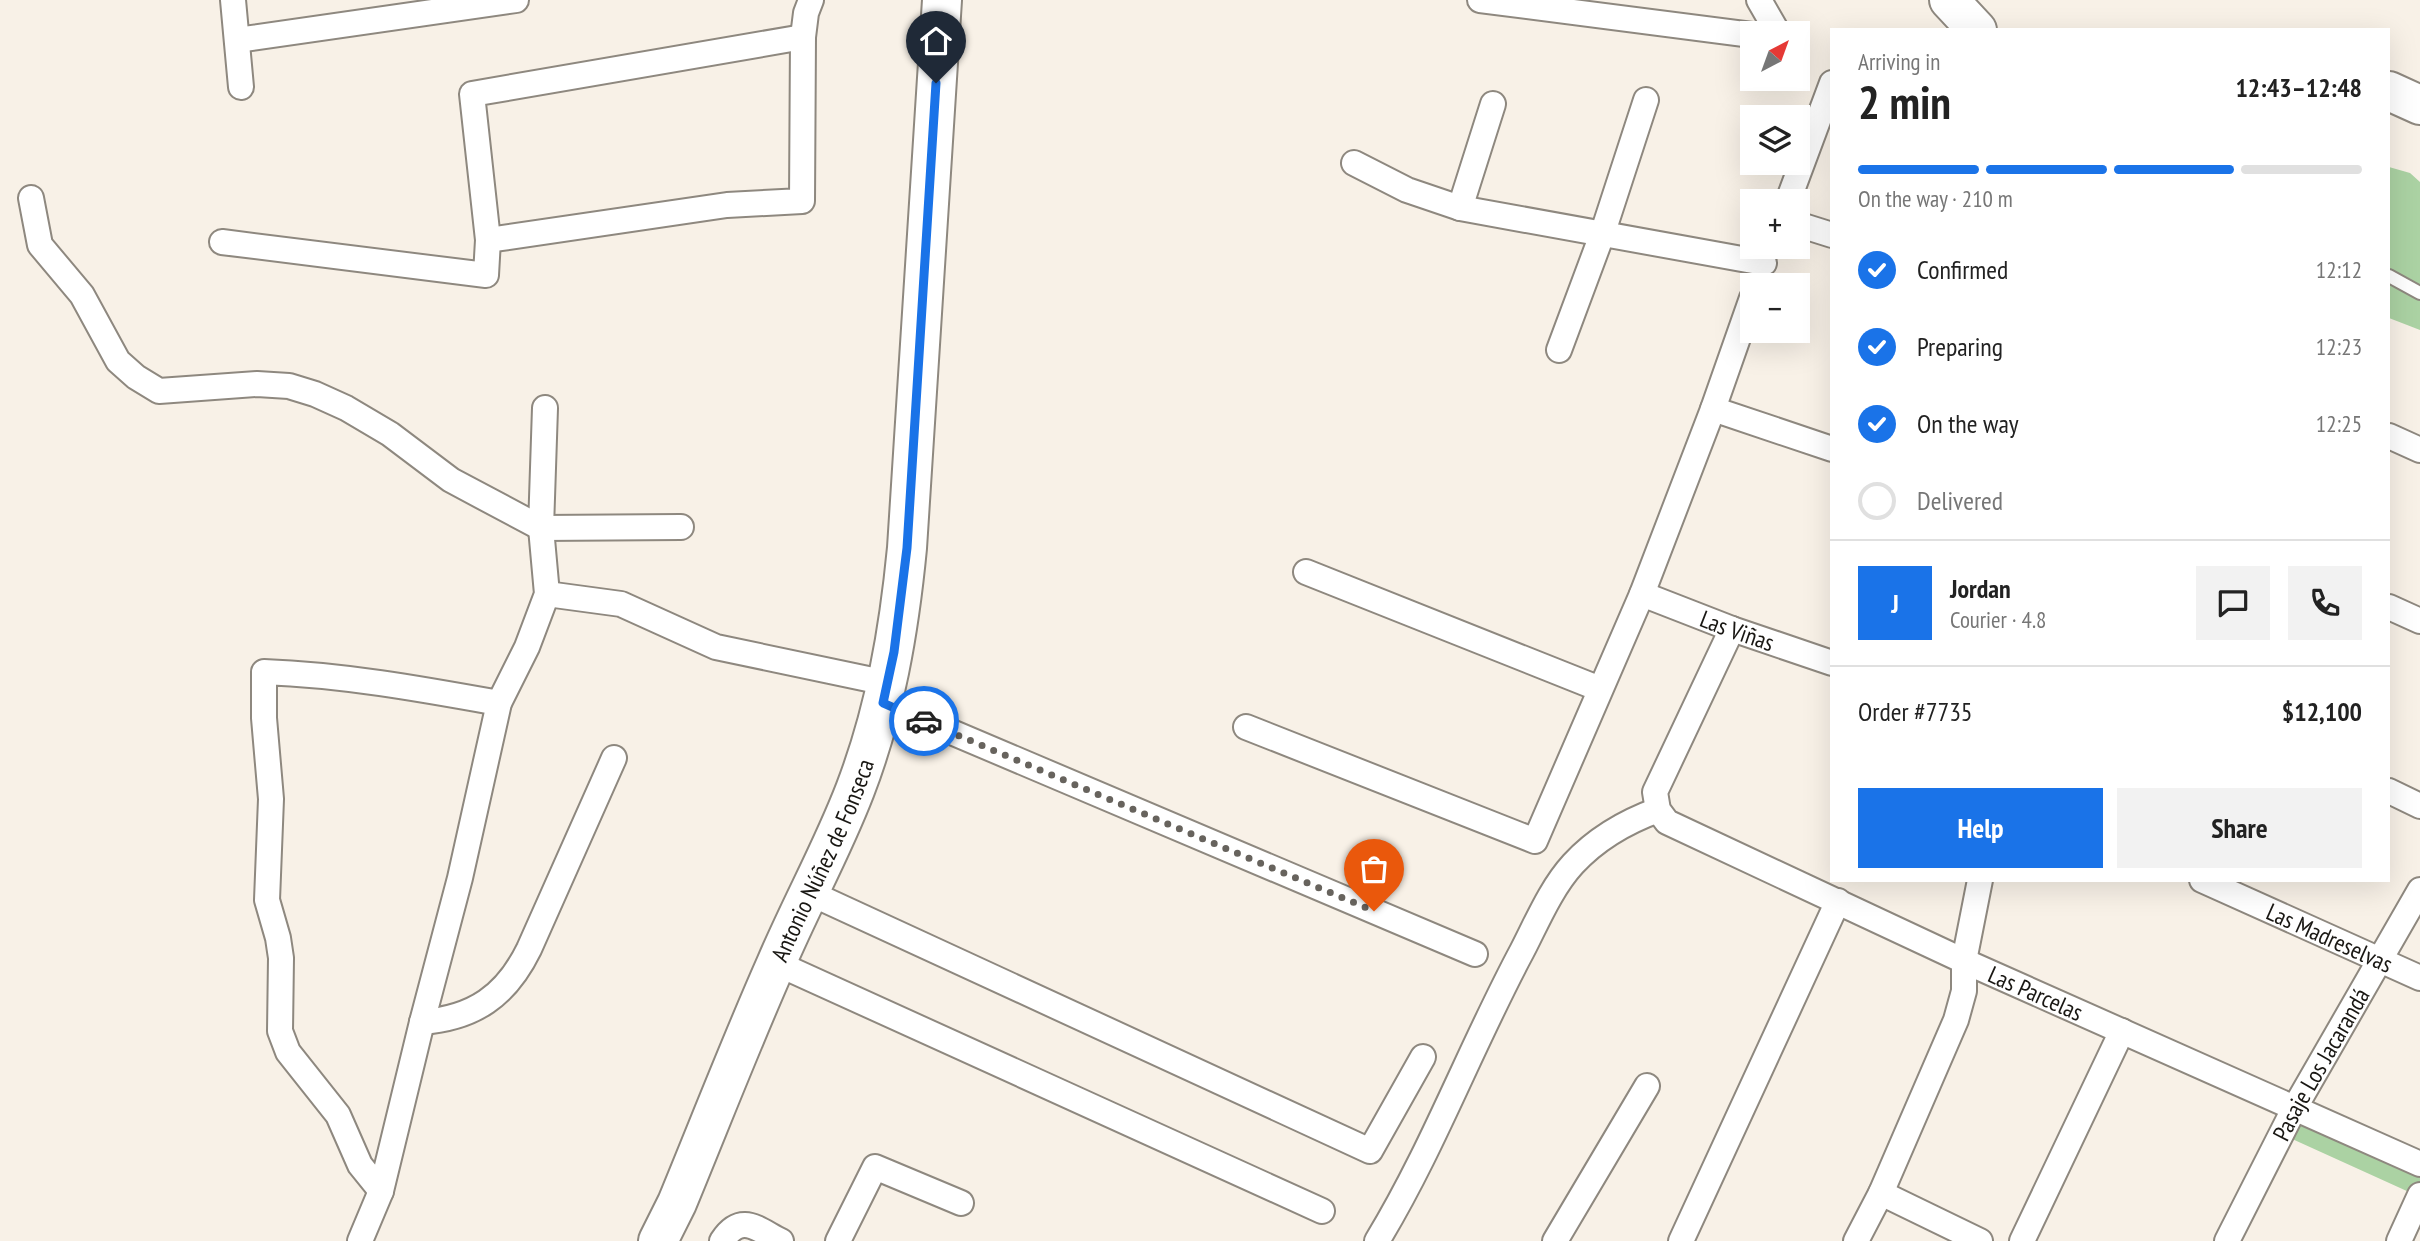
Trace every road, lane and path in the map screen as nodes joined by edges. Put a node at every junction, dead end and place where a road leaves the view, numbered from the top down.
1 (233, 0) edge
2 (516, 0) edge
3 (811, 0) edge
4 (942, 0) edge
5 (1480, 0) edge
6 (1759, 0) edge
7 (1949, 0) edge
8 (1540, 4) edge
9 (1770, 21) edge
10 (1975, 28) edge
11 (1740, 33) edge
12 (803, 37) junction
13 (237, 40) junction
14 (241, 87) dead end
15 (1830, 88) edge
16 (2390, 91) edge
17 (1646, 100) dead end
18 (1493, 104) dead end
19 (2420, 105) edge
20 (1354, 163) dead end
21 (1792, 189) edge
22 (31, 198) dead end
23 (1460, 208) junction
24 (1810, 228) edge
25 (1603, 232) junction
26 (1830, 234) edge
27 (488, 240) junction
28 (222, 242) dead end
29 (1763, 265) edge
30 (2390, 277) edge
31 (2420, 293) edge
32 (1740, 332) edge
33 (1559, 349) dead end
34 (545, 408) dead end
35 (1713, 409) junction
36 (2390, 436) edge
37 (1830, 448) edge
38 (2420, 450) edge
39 (681, 527) dead end
40 (541, 528) junction
41 (1306, 572) dead end
42 (547, 594) junction
43 (1642, 594) junction
44 (2390, 607) edge
45 (2420, 621) edge
46 (1732, 629) junction
47 (1830, 662) edge
48 (1600, 689) junction
49 (885, 693) junction
50 (499, 704) junction
51 (1246, 727) dead end
52 (614, 758) dead end
53 (2390, 791) edge
54 (2420, 806) edge
55 (1658, 810) junction
56 (1980, 882) edge
57 (2206, 882) edge
58 (2420, 890) edge
59 (810, 892) junction
60 (1838, 901) junction
61 (1475, 954) dead end
62 (2380, 960) junction
63 (1964, 961) junction
64 (776, 963) junction
65 (2420, 978) edge
66 (422, 1022) junction
67 (2122, 1031) junction
68 (1423, 1057) dead end
69 (1647, 1086) dead end
70 (2294, 1108) junction
71 (2420, 1164) edge
72 (382, 1191) junction
73 (1881, 1193) junction
74 (2420, 1195) edge
75 (961, 1203) dead end
76 (1322, 1211) dead end
77 (360, 1241) edge
78 (658, 1241) edge
79 (722, 1241) edge
80 (781, 1241) edge
81 (838, 1241) edge
82 (1377, 1241) edge
83 (1555, 1241) edge
84 (1681, 1241) edge
85 (1856, 1241) edge
86 (1980, 1241) edge
87 (2022, 1241) edge
88 (2227, 1241) edge
89 (2399, 1241) edge

1 - 13 street
2 - 13 street
3 - 12 street
4 - 49 main road, Antonio Núñez de Fonseca
5 - 8 street
6 - 9 street
7 - 10 main road
8 - 11 street
12 - 27 street
12 - 27 street
13 - 14 street
15 - 21 street
16 - 19 main road
17 - 25 street
18 - 23 street
20 - 23 street
22 - 40 street
23 - 25 street
24 - 26 street
25 - 29 street
25 - 33 street
27 - 28 street
30 - 31 lane
32 - 35 street
34 - 40 street
35 - 37 street
35 - 43 street
36 - 38 street
39 - 40 street
40 - 42 street
41 - 48 street
42 - 49 street
42 - 50 street
43 - 46 street, Las Viñas
43 - 48 street
44 - 45 street
46 - 47 street, Las Viñas
46 - 55 street
48 - 51 street
49 - 59 main road, Antonio Núñez de Fonseca
49 - 61 street
50 - 66 street
50 - 72 street
52 - 66 street
53 - 54 street
55 - 60 street, Las Parcelas
55 - 82 street
56 - 63 street
57 - 62 street, Las Madreselvas
58 - 62 street, Pasaje Los Jacarandá
59 - 64 main road, Antonio Núñez de Fonseca
59 - 68 street
60 - 63 street, Las Parcelas
60 - 84 street
62 - 65 street, Las Madreselvas
62 - 70 street, Pasaje Los Jacarandá
63 - 67 street, Las Parcelas
63 - 73 street
64 - 76 street
64 - 78 main road, Antonio Núñez de Fonseca
66 - 72 street
67 - 70 street, Las Parcelas
67 - 87 street
69 - 83 street
70 - 71 street, Las Parcelas
70 - 88 street, Pasaje Los Jacarandá
72 - 77 street
73 - 85 street
73 - 86 street
74 - 89 street
75 - 81 street
79 - 80 street

